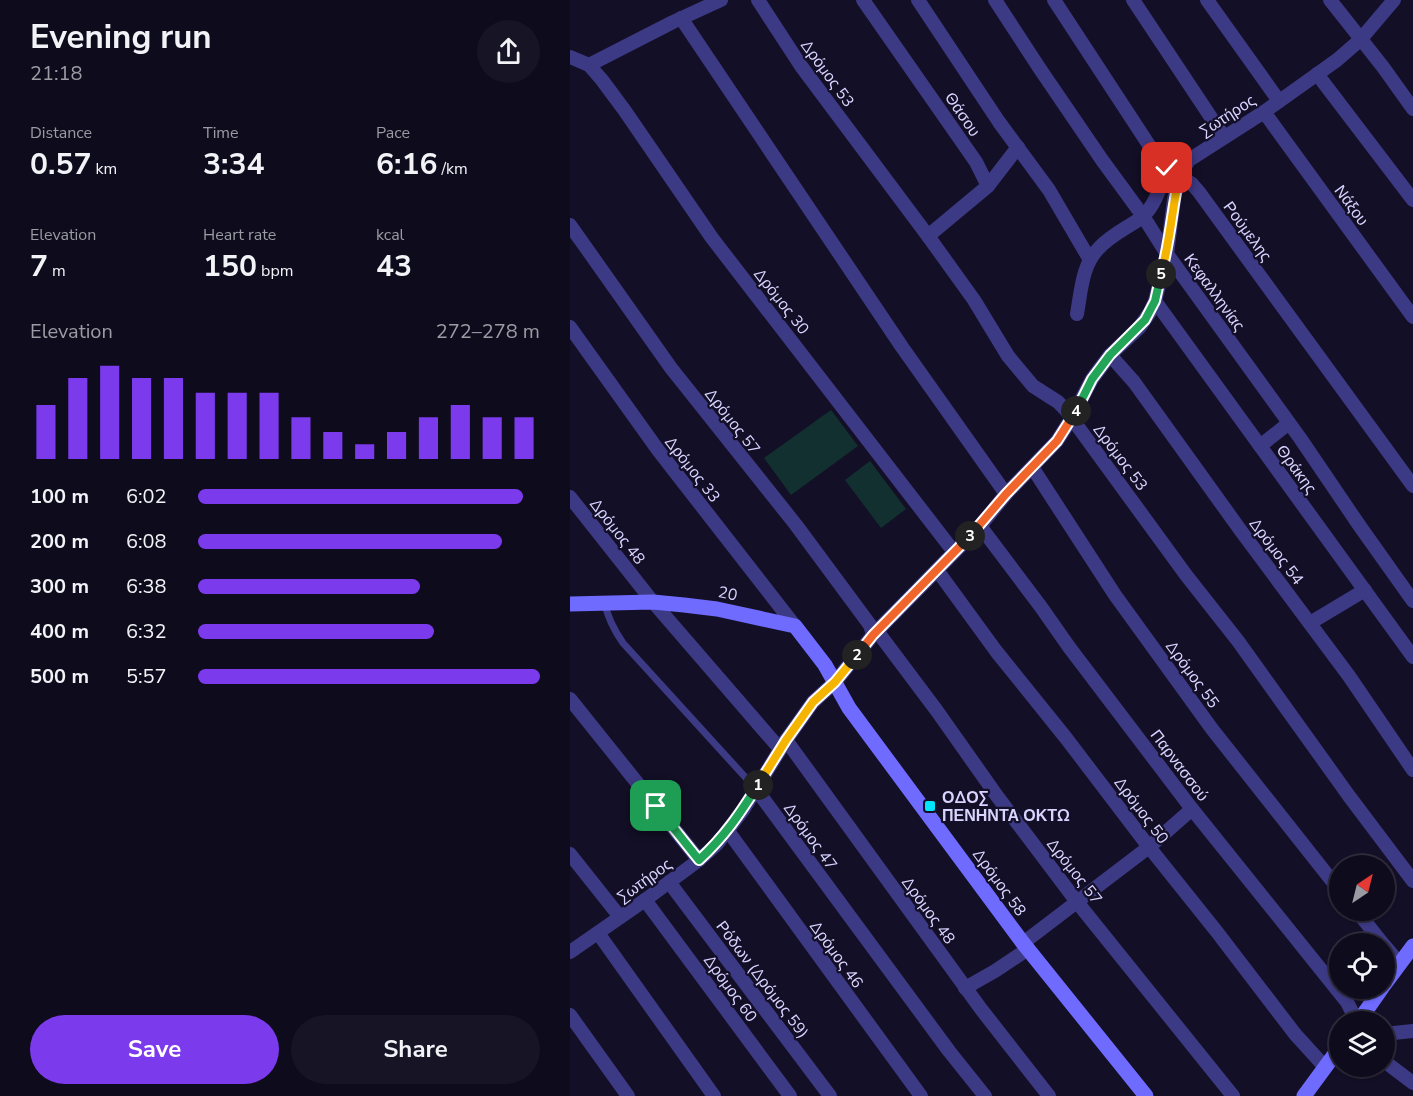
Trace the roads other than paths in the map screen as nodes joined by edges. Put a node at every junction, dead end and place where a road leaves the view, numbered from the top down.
1 (721, 0) edge
2 (758, 0) edge
3 (863, 0) edge
4 (918, 0) edge
5 (995, 0) edge
6 (1054, 0) edge
7 (1133, 0) edge
8 (1207, 0) edge
9 (1330, 0) edge
10 (1394, 0) edge
11 (681, 18) junction
12 (1360, 40) junction
13 (578, 59) edge
14 (1317, 74) junction
15 (1279, 101) junction
16 (1411, 102) edge
17 (1264, 112) junction
18 (1224, 137) junction
19 (1018, 147) junction
20 (1167, 168) junction
21 (1179, 177) junction
22 (988, 186) junction
23 (1413, 200) edge
24 (1143, 216) junction
25 (570, 225) edge
26 (928, 236) junction
27 (1167, 254) junction
28 (1090, 260) junction
29 (1155, 301) junction
30 (1077, 314) dead end
31 (1413, 317) edge
32 (570, 327) edge
33 (1110, 355) junction
34 (1071, 419) junction
35 (1289, 423) junction
36 (1260, 446) junction
37 (1032, 467) junction
38 (1413, 486) edge
39 (1006, 494) junction
40 (570, 497) edge
41 (980, 526) junction
42 (954, 552) junction
43 (937, 570) junction
44 (1365, 590) junction
45 (572, 601) edge
46 (1413, 601) edge
47 (653, 602) junction
48 (605, 604) junction
49 (1310, 623) junction
50 (795, 626) junction
51 (875, 633) junction
52 (1413, 657) edge
53 (835, 682) junction
54 (570, 699) edge
55 (783, 745) junction
56 (1413, 770) edge
57 (756, 789) junction
58 (1192, 809) junction
59 (728, 831) junction
60 (1149, 847) junction
61 (570, 854) edge
62 (699, 860) junction
63 (1329, 877) edge
64 (1413, 881) edge
65 (669, 882) junction
66 (645, 900) junction
67 (1077, 902) junction
68 (620, 917) junction
69 (1365, 921) edge
70 (598, 933) junction
71 (1375, 933) edge
72 (1025, 946) junction
73 (1413, 946) edge
74 (570, 952) edge
75 (1395, 958) edge
76 (1400, 964) junction
77 (1395, 971) edge
78 (965, 988) junction
79 (1352, 1011) edge
80 (570, 1015) edge
81 (1413, 1030) edge
82 (1395, 1032) edge
83 (1329, 1062) edge
84 (1325, 1067) junction
85 (1395, 1069) edge
86 (1413, 1083) edge
87 (627, 1096) edge
88 (714, 1096) edge
89 (790, 1096) edge
90 (830, 1096) edge
91 (921, 1096) edge
92 (985, 1096) edge
93 (1049, 1096) edge
94 (1146, 1096) edge
95 (1233, 1096) edge
96 (1304, 1096) edge

1 - 11 street
2 - 26 street, Δρόμος 53
3 - 22 street, Θάσου
4 - 19 street
5 - 24 street, Κεφαλληνίας
6 - 20 street, Ρούμελης
7 - 18 street
8 - 15 street
9 - 12 street
10 - 12 street, Σωτήρος
11 - 13 street
11 - 39 street
12 - 14 street, Σωτήρος
12 - 16 street
13 - 42 street, Δρόμος 30
14 - 15 street, Σωτήρος
14 - 23 street
15 - 17 street, Σωτήρος
17 - 18 street, Σωτήρος
17 - 31 street, Νάξου
18 - 21 street, Σωτήρος
19 - 22 street
19 - 28 street
20 - 21 street, Ρούμελης
20 - 24 street
21 - 27 street, Σωτήρος
21 - 38 street, Ρούμελης
22 - 26 street
24 - 27 street, Κεφαλληνίας
24 - 28 street
25 - 51 street, Δρόμος 57
26 - 34 street, Δρόμος 53
27 - 29 street, Σωτήρος
27 - 35 street, Κεφαλληνίας
28 - 30 street
29 - 33 street, Σωτήρος
29 - 36 street, Θράκης
32 - 50 street, Δρόμος 33
33 - 34 street, Σωτήρος
33 - 49 street, Δρόμος 54
34 - 37 street, Σωτήρος
34 - 64 street, Δρόμος 53
35 - 36 street
35 - 46 street, Κεφαλληνίας
36 - 44 street, Θράκης
37 - 39 street, Σωτήρος
37 - 63 street, Δρόμος 55
39 - 41 street, Σωτήρος
40 - 47 street, Δρόμος 48
41 - 42 street, Σωτήρος
41 - 58 street, Παρνασσού
42 - 43 street, Σωτήρος
43 - 51 street, Σωτήρος
43 - 60 street, Δρόμος 50
44 - 49 street
44 - 52 street, Θράκης
45 - 48 street, 20
47 - 48 street, 20
47 - 50 street, 20
47 - 55 street, Δρόμος 48
48 - 57 lane, Δρόμος 47
49 - 56 street, Δρόμος 54
50 - 53 street, Δρόμος 58
51 - 53 street, Σωτήρος
51 - 67 street, Δρόμος 57
53 - 55 street, Σωτήρος
53 - 72 street, Δρόμος 58
54 - 62 street
55 - 57 street, Σωτήρος
55 - 78 street, Δρόμος 48
57 - 59 street, Σωτήρος
57 - 92 street, Δρόμος 47
58 - 60 street
58 - 79 street, Παρνασσού
59 - 62 street, Σωτήρος
59 - 91 street, Δρόμος 46
60 - 67 street
60 - 84 street, Δρόμος 50
61 - 68 street
62 - 65 street, Σωτήρος
65 - 66 street, Σωτήρος
65 - 90 street, Ρόδων (Δρόμος 59)
66 - 68 street, Σωτήρος
66 - 89 street, Δρόμος 60
67 - 72 street
67 - 95 street, Δρόμος 57
68 - 70 street, Σωτήρος
69 - 71 street
70 - 74 street, Σωτήρος
70 - 88 street
72 - 78 street
72 - 94 street, Δρόμος 58
73 - 76 street
75 - 76 street
76 - 77 street
78 - 93 street, Δρόμος 48
80 - 87 street
81 - 82 street
83 - 84 street
84 - 96 street
85 - 86 street

